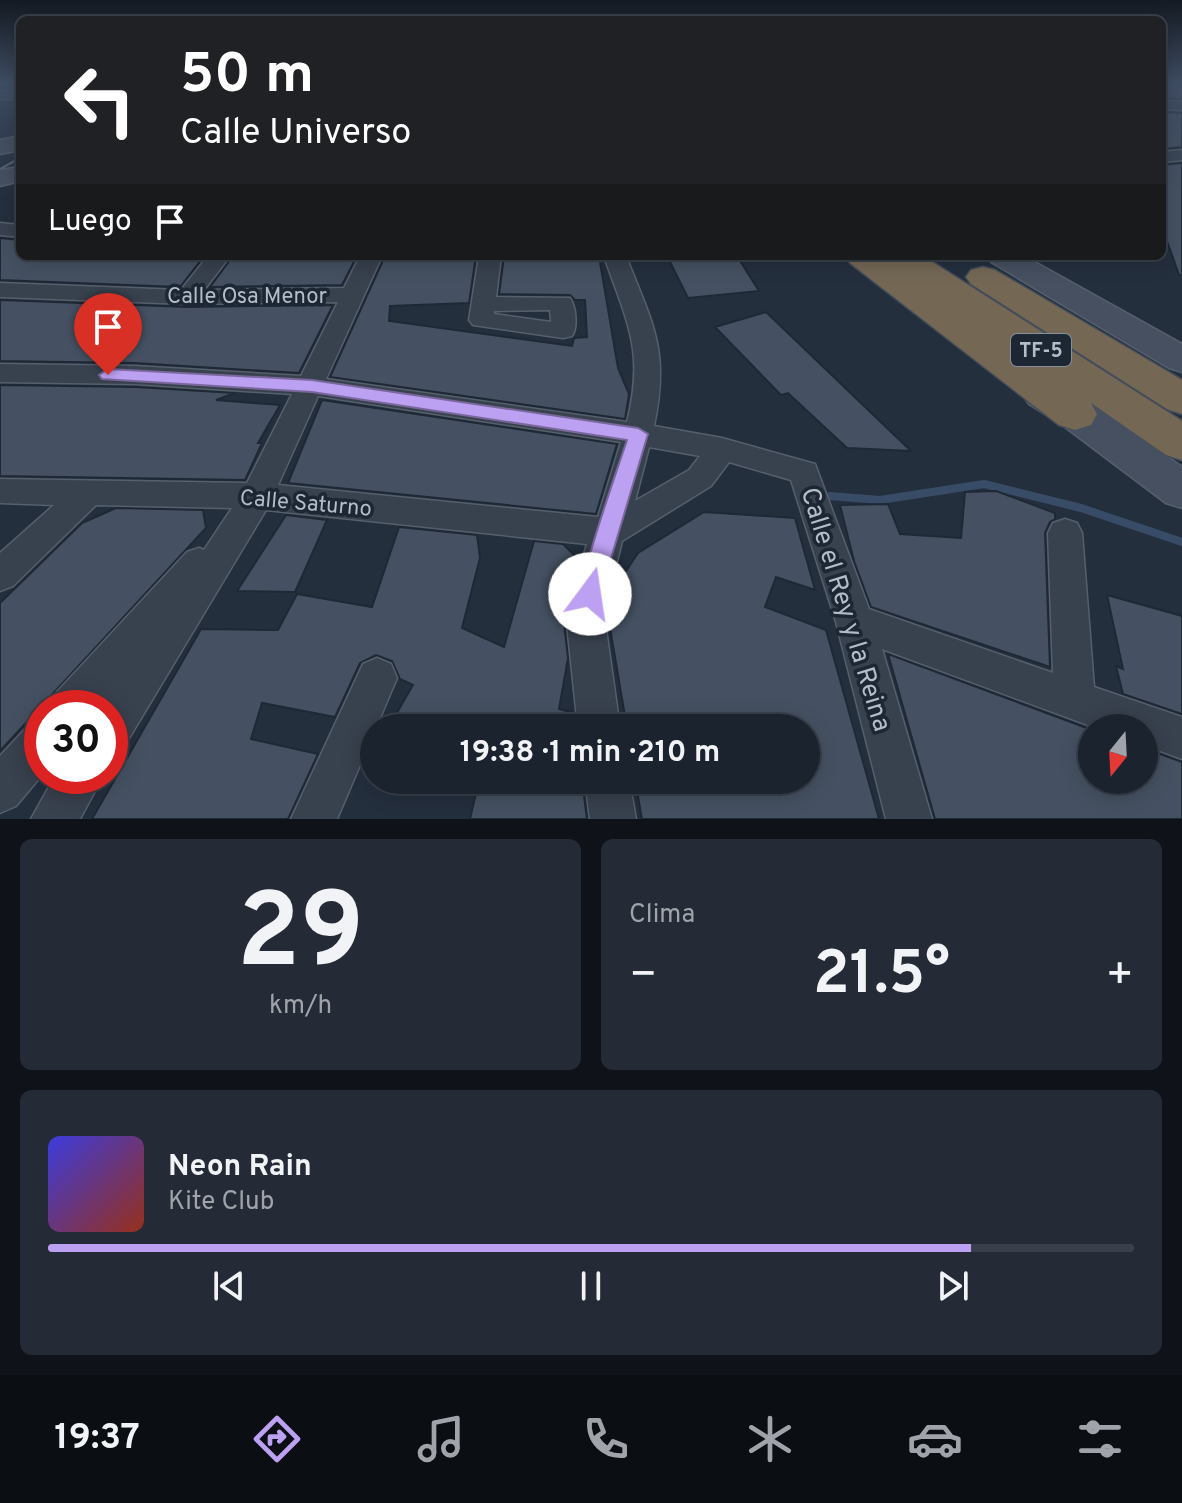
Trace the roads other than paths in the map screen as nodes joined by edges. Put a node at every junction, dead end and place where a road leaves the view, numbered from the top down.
1 (216, 260) edge
2 (369, 260) edge
3 (490, 260) edge
4 (616, 260) edge
5 (851, 260) edge
6 (867, 260) edge
7 (906, 260) edge
8 (956, 260) edge
9 (964, 260) edge
10 (1009, 260) edge
11 (0, 290) edge
12 (351, 295) junction
13 (187, 297) junction
14 (484, 304) dead end
15 (1182, 360) edge
16 (0, 373) edge
17 (1182, 381) edge
18 (312, 386) junction
19 (1182, 399) edge
20 (1075, 414) junction
21 (638, 434) junction
22 (1182, 443) edge
23 (722, 449) junction
24 (1182, 490) edge
25 (0, 491) edge
26 (87, 494) junction
27 (257, 496) junction
28 (610, 532) junction
29 (1065, 533) dead end
30 (0, 575) edge
31 (855, 622) junction
32 (377, 678) dead end
33 (87, 690) edge
34 (1075, 699) junction
35 (128, 701) edge
36 (597, 714) edge
37 (1182, 738) edge
38 (24, 763) edge
39 (0, 790) edge
40 (70, 794) edge
41 (609, 794) edge
42 (54, 819) edge
43 (314, 819) edge
44 (613, 819) edge
45 (909, 819) edge

1 - 13 street
2 - 12 street
3 - 14 street
4 - 21 street
5 - 20 street
6 - 20 highway
7 - 22 highway, TF-5
8 - 19 highway, TF-5
9 - 17 highway
10 - 15 street
11 - 13 street, Calle Osa Menor
12 - 13 street, Calle Osa Menor
12 - 18 street
16 - 18 street, Calle el Rey y la Reina
18 - 21 street, Calle el Rey y la Reina
18 - 27 street
20 - 24 street
21 - 23 street, Calle el Rey y la Reina
21 - 28 street
23 - 28 street
23 - 31 street, Calle el Rey y la Reina
25 - 26 street, Calle Saturno
26 - 27 street, Calle Saturno
26 - 30 street
27 - 28 street, Calle Saturno
27 - 33 street
27 - 35 street
28 - 36 street
29 - 34 street
31 - 34 street
31 - 45 street, Calle el Rey y la Reina
32 - 43 street
34 - 37 street
38 - 39 street
40 - 42 street
41 - 44 street

